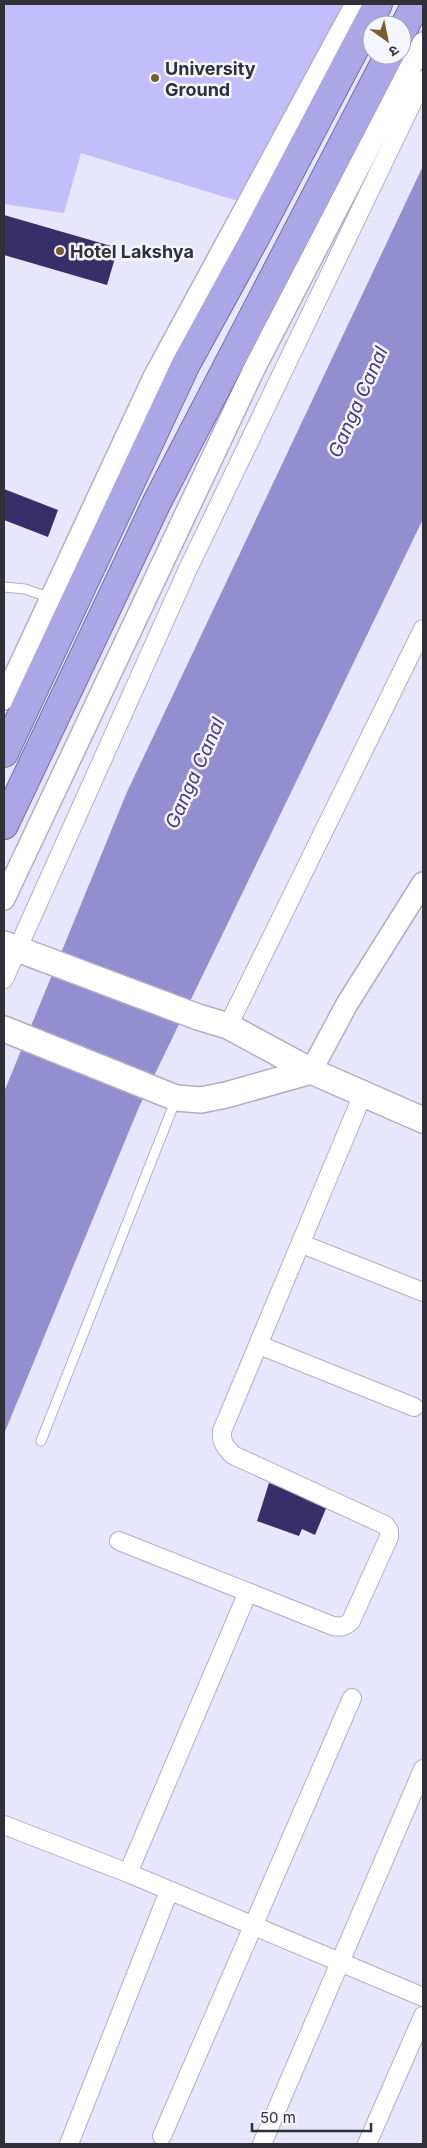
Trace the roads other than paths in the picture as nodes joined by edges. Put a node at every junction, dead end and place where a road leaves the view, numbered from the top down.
1 (356, 4) edge
2 (378, 4) edge
3 (423, 44) edge
4 (385, 65) edge
5 (423, 80) edge
6 (4, 587) edge
7 (51, 598) junction
8 (423, 629) edge
9 (4, 699) edge
10 (4, 753) edge
11 (4, 825) edge
12 (423, 882) edge
13 (4, 899) edge
14 (10, 946) edge
15 (4, 979) edge
16 (228, 1026) junction
17 (5, 1030) edge
18 (311, 1071) junction
19 (364, 1094) junction
20 (169, 1096) junction
21 (423, 1120) edge
22 (302, 1244) junction
23 (423, 1292) edge
24 (259, 1345) junction
25 (414, 1407) dead end
26 (41, 1441) dead end
27 (119, 1541) dead end
28 (248, 1592) junction
29 (352, 1698) dead end
30 (423, 1769) edge
31 (4, 1825) edge
32 (128, 1873) junction
33 (169, 1891) junction
34 (253, 1927) junction
35 (339, 1963) junction
36 (423, 1998) edge
37 (423, 2016) edge
38 (162, 2136) dead end
39 (68, 2144) edge
40 (262, 2144) edge
41 (367, 2144) edge

1 - 7 street
2 - 10 highway
3 - 13 street
4 - 11 highway
5 - 14 street
6 - 7 lane
7 - 9 street
8 - 16 street
12 - 18 street
14 - 15 street
14 - 16 main road
16 - 18 main road
17 - 20 main road
18 - 19 main road
18 - 20 main road
19 - 21 main road
19 - 22 street
20 - 26 lane
22 - 23 street
22 - 24 street
24 - 25 street
24 - 28 street
27 - 28 street
28 - 32 street
29 - 34 street
30 - 35 street
31 - 32 street
32 - 33 street
33 - 34 street
33 - 39 street
34 - 35 street
34 - 38 street
35 - 36 street
35 - 40 street
37 - 41 street

